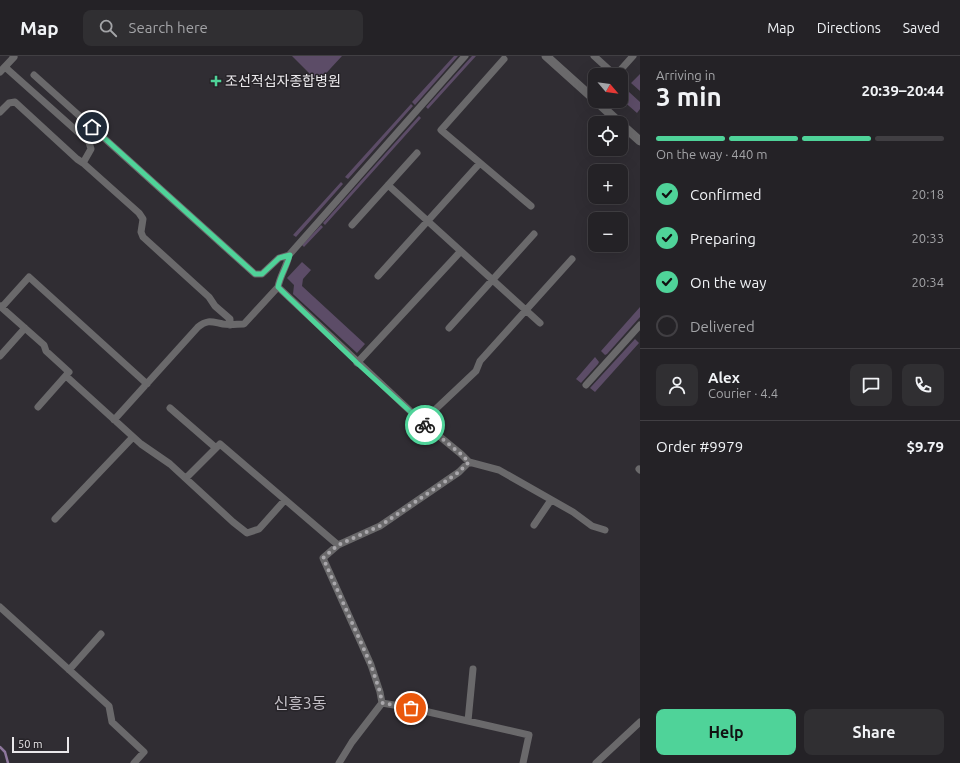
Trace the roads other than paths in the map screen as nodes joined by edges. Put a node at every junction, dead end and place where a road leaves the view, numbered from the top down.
1 (13, 56) edge
2 (465, 56) edge
3 (546, 56) edge
4 (633, 56) edge
5 (598, 57) edge
6 (504, 59) dead end
7 (608, 68) edge
8 (622, 68) edge
9 (2, 70) edge
10 (34, 75) dead end
11 (588, 94) edge
12 (604, 108) edge
13 (0, 112) edge
14 (613, 116) edge
15 (628, 130) edge
16 (640, 141) edge
17 (417, 153) dead end
18 (83, 163) junction
19 (480, 163) junction
20 (388, 185) junction
21 (531, 206) dead end
22 (427, 222) junction
23 (352, 225) dead end
24 (534, 234) dead end
25 (460, 252) junction
26 (290, 255) junction
27 (572, 259) dead end
28 (378, 276) dead end
29 (492, 280) junction
30 (278, 287) junction
31 (1, 307) edge
32 (525, 310) junction
33 (540, 323) dead end
34 (230, 324) junction
35 (640, 325) edge
36 (25, 328) junction
37 (449, 328) dead end
38 (0, 356) edge
39 (357, 363) junction
40 (66, 376) junction
41 (147, 384) junction
42 (586, 385) dead end
43 (38, 407) dead end
44 (170, 408) dead end
45 (114, 420) junction
46 (422, 422) junction
47 (133, 437) junction
48 (216, 448) junction
49 (469, 462) junction
50 (186, 478) junction
51 (551, 500) junction
52 (284, 501) junction
53 (55, 519) dead end
54 (534, 525) dead end
55 (605, 530) dead end
56 (338, 545) junction
57 (0, 607) edge
58 (101, 634) dead end
59 (473, 669) dead end
60 (69, 670) junction
61 (382, 703) junction
62 (468, 721) junction
63 (640, 722) edge
64 (134, 763) edge
65 (339, 763) edge
66 (523, 763) edge
67 (596, 763) edge

1 - 9 street
2 - 26 street
3 - 11 street
4 - 8 street
5 - 7 street
6 - 19 street
9 - 18 street
10 - 26 street
12 - 14 street
13 - 18 street
15 - 16 street
17 - 20 street
18 - 34 street
19 - 21 street
19 - 22 street
20 - 22 street
20 - 23 street
22 - 25 street
22 - 28 street
24 - 29 street
25 - 29 street
25 - 39 street
26 - 30 street
27 - 32 street
29 - 32 street
29 - 37 street
30 - 34 street
30 - 39 street
31 - 36 street
31 - 41 street
32 - 33 street
32 - 46 street
34 - 41 street
35 - 42 street
36 - 38 street
36 - 40 street
39 - 46 street
40 - 43 street
40 - 45 street
41 - 45 street
44 - 48 street
45 - 47 street
46 - 49 street
47 - 50 street
47 - 53 street
48 - 50 street
48 - 52 street
49 - 51 street
49 - 56 street
50 - 52 street
51 - 54 street
51 - 55 street
52 - 56 street
56 - 61 street
57 - 60 street
58 - 60 street
59 - 62 street
60 - 64 street
61 - 62 street
61 - 65 street
62 - 66 street
63 - 67 street

